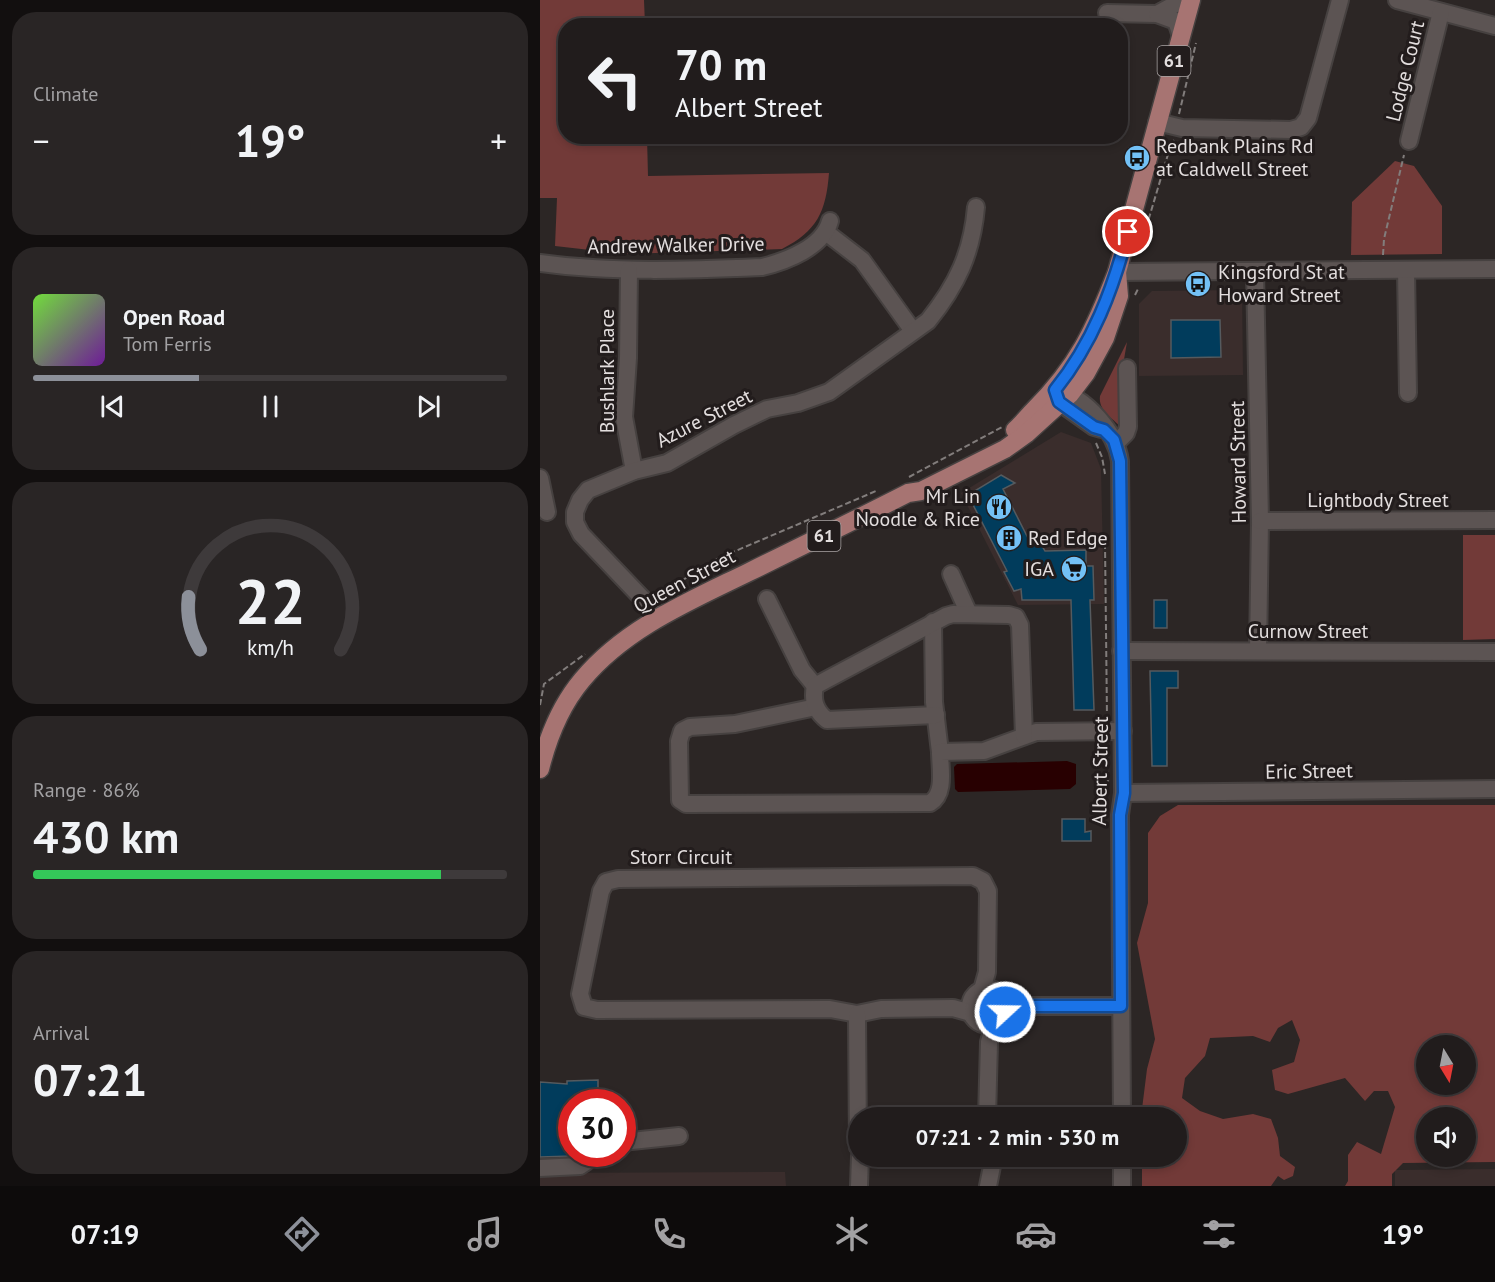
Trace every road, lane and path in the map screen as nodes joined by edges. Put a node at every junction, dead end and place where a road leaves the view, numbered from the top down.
1 (1183, 0) edge
2 (1191, 0) edge
3 (1340, 0) edge
4 (1397, 0) edge
5 (1441, 12) junction
6 (1107, 13) dead end
7 (1157, 14) junction
8 (1495, 26) edge
9 (1189, 38) junction
10 (1157, 122) junction
11 (1177, 127) junction
12 (1409, 141) joint
13 (976, 207) dead end
14 (1142, 236) dead end
15 (1379, 239) dead end
16 (1384, 239) junction
17 (540, 263) edge
18 (1495, 269) edge
19 (628, 270) junction
20 (1382, 270) junction
21 (1406, 270) junction
22 (1256, 271) junction
23 (1117, 272) junction
24 (913, 331) junction
25 (1127, 368) dead end
26 (1408, 393) dead end
27 (1061, 395) junction
28 (1004, 426) dead end
29 (1116, 443) junction
30 (634, 471) junction
31 (540, 478) edge
32 (909, 485) junction
33 (878, 490) dead end
34 (574, 512) junction
35 (543, 513) edge
36 (1495, 520) edge
37 (1260, 521) junction
38 (951, 574) dead end
39 (767, 599) dead end
40 (654, 610) junction
41 (969, 614) junction
42 (933, 622) junction
43 (1121, 651) junction
44 (1258, 651) junction
45 (1495, 652) edge
46 (586, 653) dead end
47 (815, 686) junction
48 (540, 705) edge
49 (816, 707) junction
50 (936, 715) junction
51 (1123, 731) junction
52 (1024, 736) junction
53 (940, 752) junction
54 (540, 770) edge
55 (1495, 789) edge
56 (1124, 793) junction
57 (1121, 1006) junction
58 (988, 1007) junction
59 (857, 1014) junction
60 (858, 1107) edge
61 (987, 1107) edge
62 (1122, 1107) edge
63 (679, 1136) dead end
64 (636, 1141) edge
65 (560, 1167) edge
66 (860, 1167) edge
67 (992, 1167) edge
68 (1122, 1167) edge
69 (540, 1168) edge
70 (859, 1186) edge
71 (988, 1186) edge
72 (1122, 1186) edge

1 - 7 street
2 - 9 main road, 61
3 - 11 street
4 - 5 street
5 - 8 street
5 - 12 street, Lodge Court
6 - 7 street
7 - 9 street
9 - 10 main road, 61
9 - 11 path
10 - 11 street
10 - 23 main road, Queen Street / 61
11 - 14 path
12 - 16 path
13 - 24 street, Azure Street
15 - 16 path
16 - 20 path
17 - 19 street, Andrew Walker Drive
18 - 21 street
19 - 24 street, Andrew Walker Drive
19 - 30 street, Bushlark Place
20 - 21 street
20 - 22 street
21 - 26 street
22 - 23 street
22 - 37 street, Howard Street
23 - 27 main road, Queen Street / 61
24 - 30 street, Azure Street
25 - 29 street
27 - 29 street
27 - 32 main road, Queen Street / 61
28 - 32 path
29 - 43 street, Albert Street
30 - 34 street, Azure Street
31 - 35 street
32 - 40 main road, Queen Street / 61
33 - 40 path
34 - 35 street
34 - 40 street
36 - 37 street, Lightbody Street
37 - 44 street, Howard Street
38 - 41 street
39 - 47 street
40 - 54 main road, Queen Street / 61
41 - 42 street
41 - 52 street
42 - 47 street
42 - 50 street
43 - 44 street, Curnow Street
43 - 51 street, Albert Street
44 - 45 street, Curnow Street
46 - 48 path
47 - 49 street
49 - 50 street
49 - 53 street
50 - 53 street
51 - 52 street
51 - 56 street, Albert Street
52 - 53 street
55 - 56 street, Eric Street
56 - 57 street, Albert Street
57 - 58 street
57 - 62 street, Albert Street
58 - 59 street, Storr Circuit
58 - 59 street, Storr Circuit
58 - 61 street
59 - 60 street
63 - 64 street
65 - 69 street
66 - 70 street
67 - 71 street
68 - 72 street

